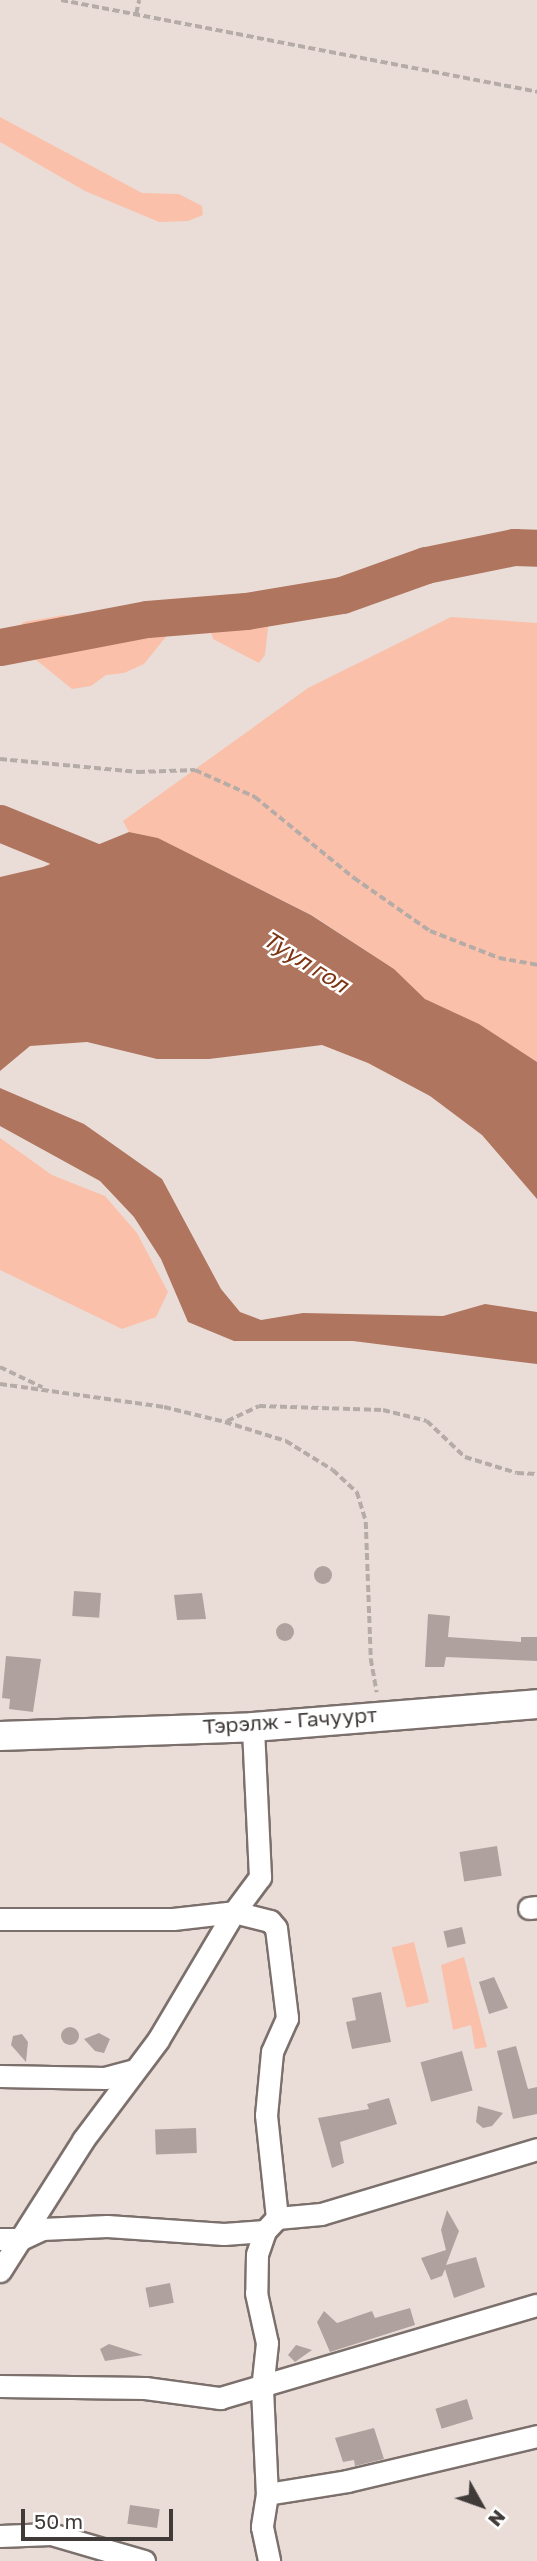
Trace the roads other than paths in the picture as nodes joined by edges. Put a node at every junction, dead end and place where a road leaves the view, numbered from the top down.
1 (537, 1704) edge
2 (253, 1727) junction
3 (0, 1736) edge
4 (234, 1912) junction
5 (0, 1919) edge
6 (135, 2070) junction
7 (0, 2076) edge
8 (537, 2149) edge
9 (271, 2225) junction
10 (11, 2239) edge
11 (0, 2271) edge
12 (537, 2305) edge
13 (0, 2386) edge
14 (262, 2389) junction
15 (537, 2436) edge
16 (267, 2494) junction
17 (0, 2536) edge
18 (144, 2561) edge
19 (269, 2561) edge

1 - 2 main road, Тэрэлж - Гачуурт
2 - 3 main road, Тэрэлж - Гачуурт
2 - 4 street
4 - 5 street
4 - 6 street
4 - 9 street
6 - 7 street
6 - 10 street
8 - 9 street
9 - 10 street
9 - 14 street
10 - 11 street
12 - 14 street
13 - 14 street
14 - 16 street
15 - 16 street
16 - 19 street
17 - 18 street

